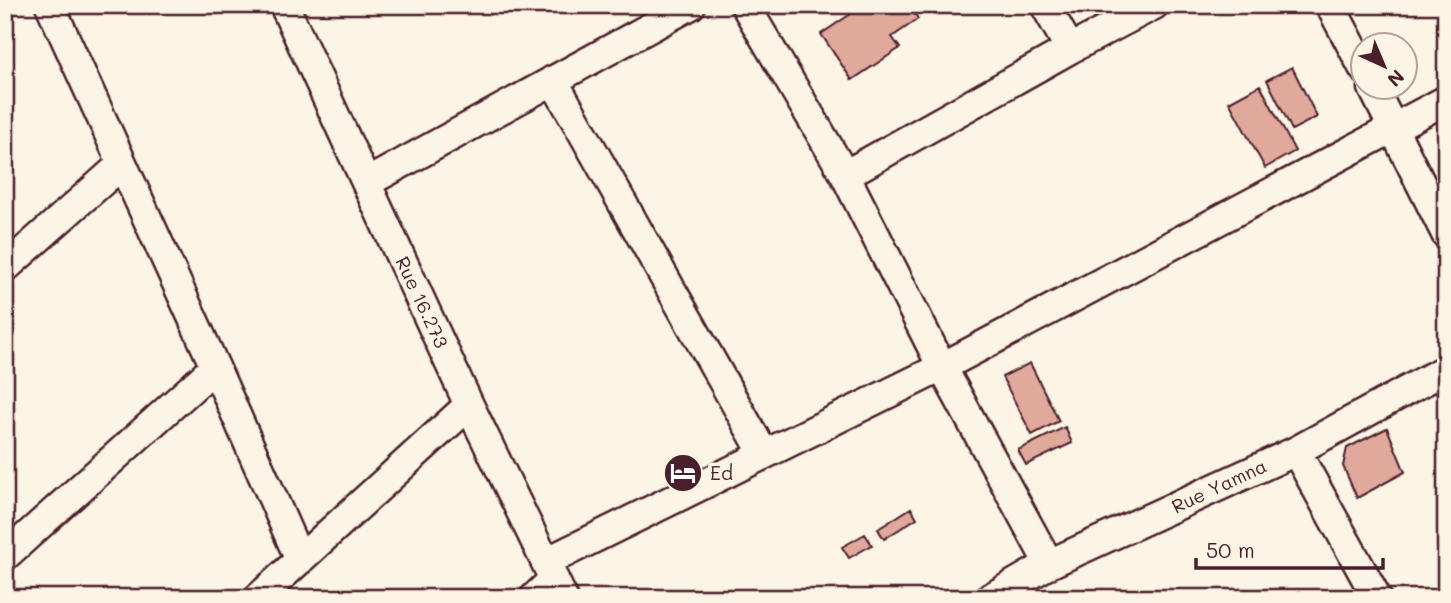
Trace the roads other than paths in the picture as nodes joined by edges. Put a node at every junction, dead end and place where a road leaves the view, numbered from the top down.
1 (50, 5) edge
2 (284, 5) edge
3 (691, 5) edge
4 (745, 5) edge
5 (1045, 5) edge
6 (1154, 5) edge
7 (1330, 5) edge
8 (1350, 44) edge
9 (1070, 49) junction
10 (553, 80) junction
11 (1446, 100) edge
12 (1381, 102) edge
13 (1394, 127) junction
14 (122, 164) junction
15 (845, 175) junction
16 (368, 183) junction
17 (1446, 234) edge
18 (5, 268) edge
19 (215, 367) junction
20 (942, 367) junction
21 (1446, 369) edge
22 (469, 405) junction
23 (1296, 451) junction
24 (764, 454) junction
25 (5, 556) edge
26 (300, 560) junction
27 (1049, 564) junction
28 (549, 584) edge
29 (258, 598) edge
30 (989, 598) edge
31 (1377, 598) edge

1 - 14 street
2 - 16 street, Rue 16.273
3 - 10 street
4 - 15 street
5 - 9 street
6 - 9 street
7 - 8 street
9 - 15 street
10 - 16 street
10 - 24 street
11 - 13 street
12 - 13 street
13 - 17 street
13 - 20 street
14 - 18 street
14 - 19 street
15 - 20 street
16 - 22 street, Rue 16.273
19 - 25 street
19 - 26 street
20 - 24 street
20 - 27 street
21 - 23 street, Rue Yamna
22 - 26 street
22 - 28 street, Rue 16.273
23 - 27 street, Rue Yamna
23 - 31 street
24 - 28 street
26 - 29 street
27 - 30 street, Rue Yamna

